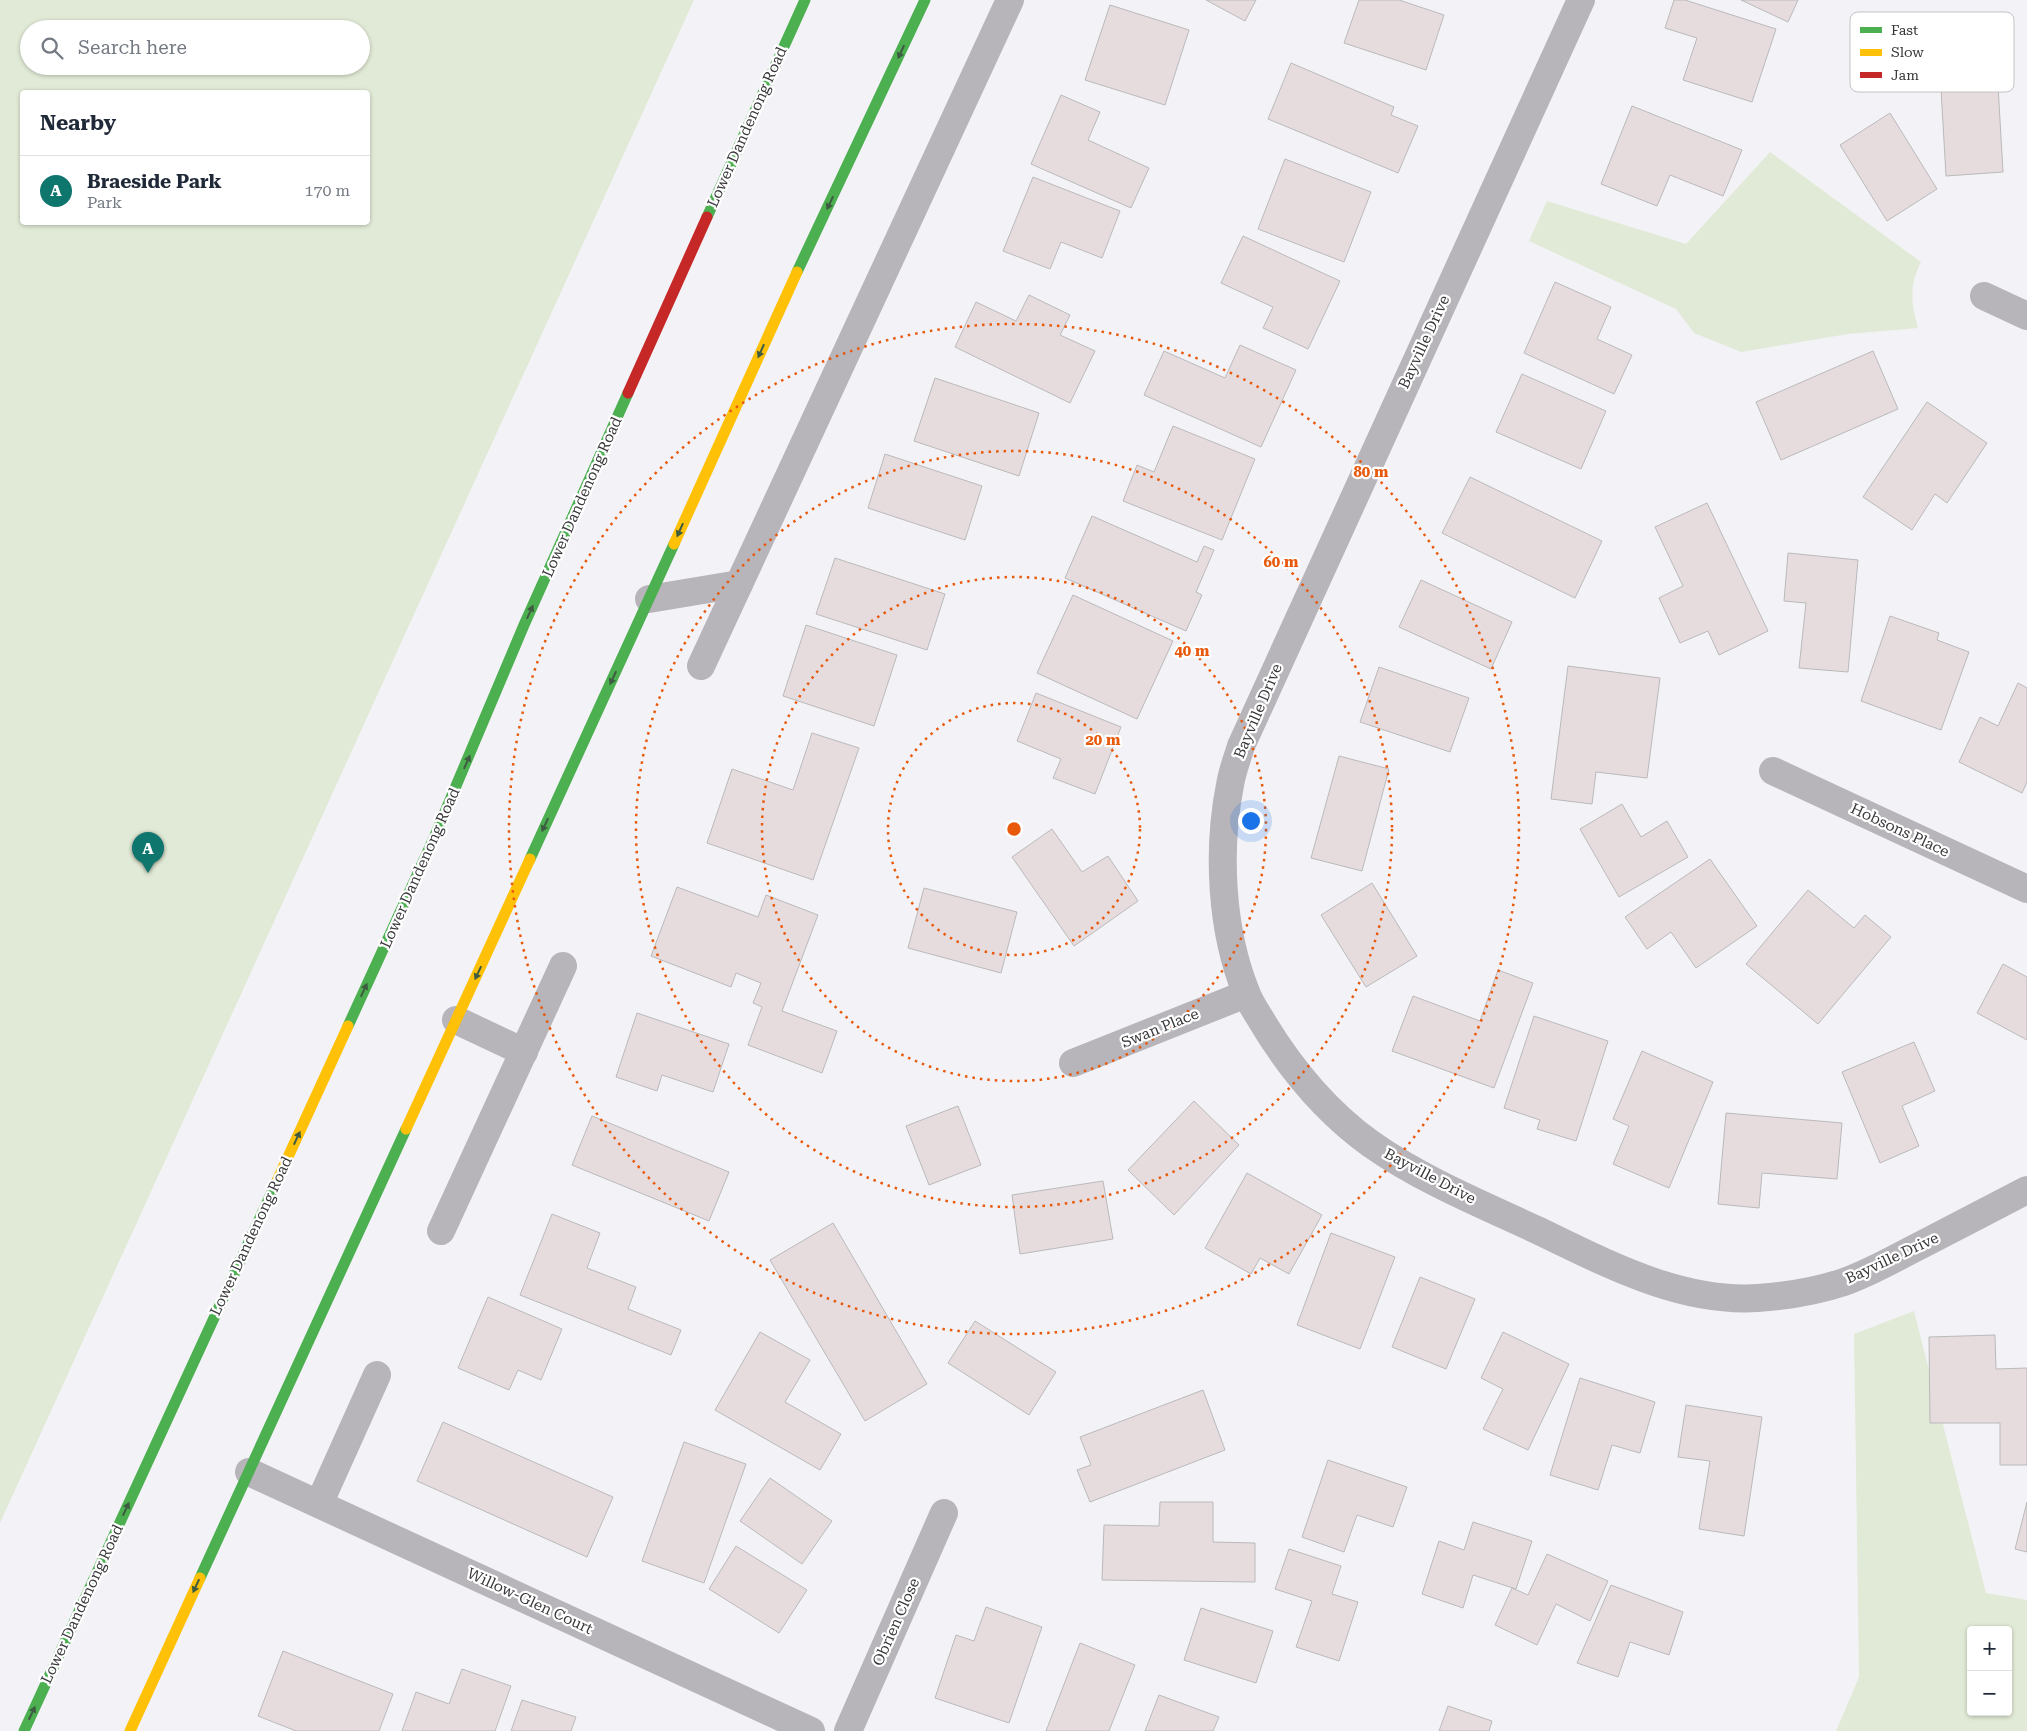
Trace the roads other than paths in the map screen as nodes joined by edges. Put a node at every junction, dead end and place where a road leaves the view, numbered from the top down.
1 (805, 0) edge
2 (925, 0) edge
3 (1010, 0) edge
4 (1581, 0) edge
5 (1984, 296) dead end
6 (2027, 316) edge
7 (739, 584) junction
8 (649, 599) junction
9 (702, 666) dead end
10 (1773, 771) dead end
11 (2027, 889) edge
12 (563, 966) dead end
13 (1246, 994) junction
14 (456, 1020) junction
15 (524, 1052) junction
16 (1073, 1063) dead end
17 (2027, 1190) edge
18 (441, 1231) dead end
19 (377, 1375) dead end
20 (249, 1472) junction
21 (319, 1504) junction
22 (944, 1513) dead end
23 (24, 1731) edge
24 (130, 1731) edge
25 (811, 1731) edge
26 (848, 1731) edge

23 -> 1 highway, Lower Dandenong Road
2 -> 8 highway
3 - 7 street
4 - 13 street, Bayville Drive
5 - 6 street
7 - 8 street
7 - 9 street
8 -> 14 highway
10 - 11 street, Hobsons Place
12 - 15 street
13 - 16 street, Swan Place
13 - 17 street, Bayville Drive
14 - 15 street
14 - 20 highway
15 - 18 street
19 - 21 street
20 - 21 street, Willow-Glen Court
20 -> 24 highway
21 - 25 street, Willow-Glen Court
22 - 26 street, Obrien Close

